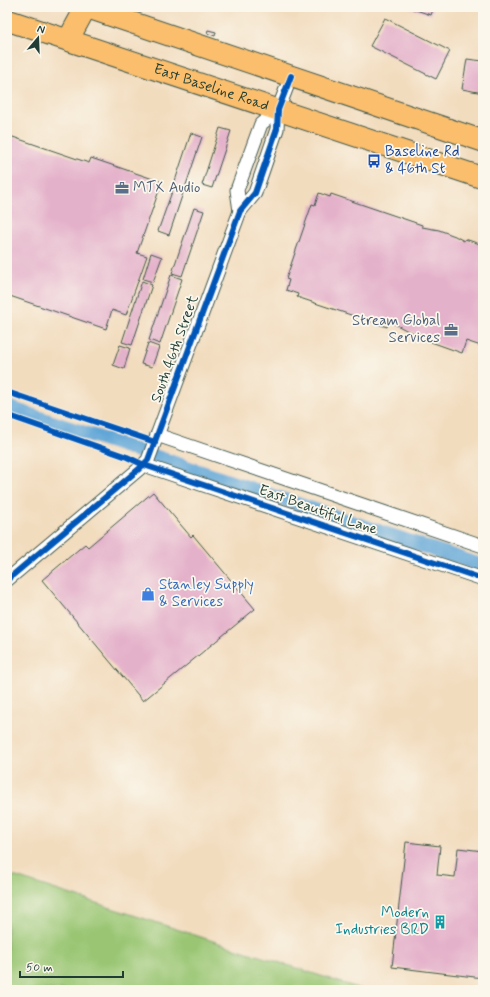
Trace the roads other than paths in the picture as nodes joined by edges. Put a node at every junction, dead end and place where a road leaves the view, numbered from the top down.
1 (86, 7) edge
2 (7, 20) edge
3 (68, 40) junction
4 (291, 76) junction
5 (278, 110) junction
6 (483, 141) edge
7 (483, 178) edge
8 (157, 434) junction
9 (146, 462) junction
10 (483, 546) edge
11 (483, 579) edge
12 (7, 580) edge

1 - 3 main road
1 - 4 main road
2 - 3 main road, East Baseline Road
3 - 5 main road, East Baseline Road
4 - 5 street, South 46th Street
4 - 6 main road
5 - 7 main road, East Baseline Road
5 - 8 street, South 46th Street
8 - 9 street, South 46th Street
8 - 10 street, East Beautiful Lane
9 - 11 street, East Beautiful Lane
9 - 12 street, South 46th Street

